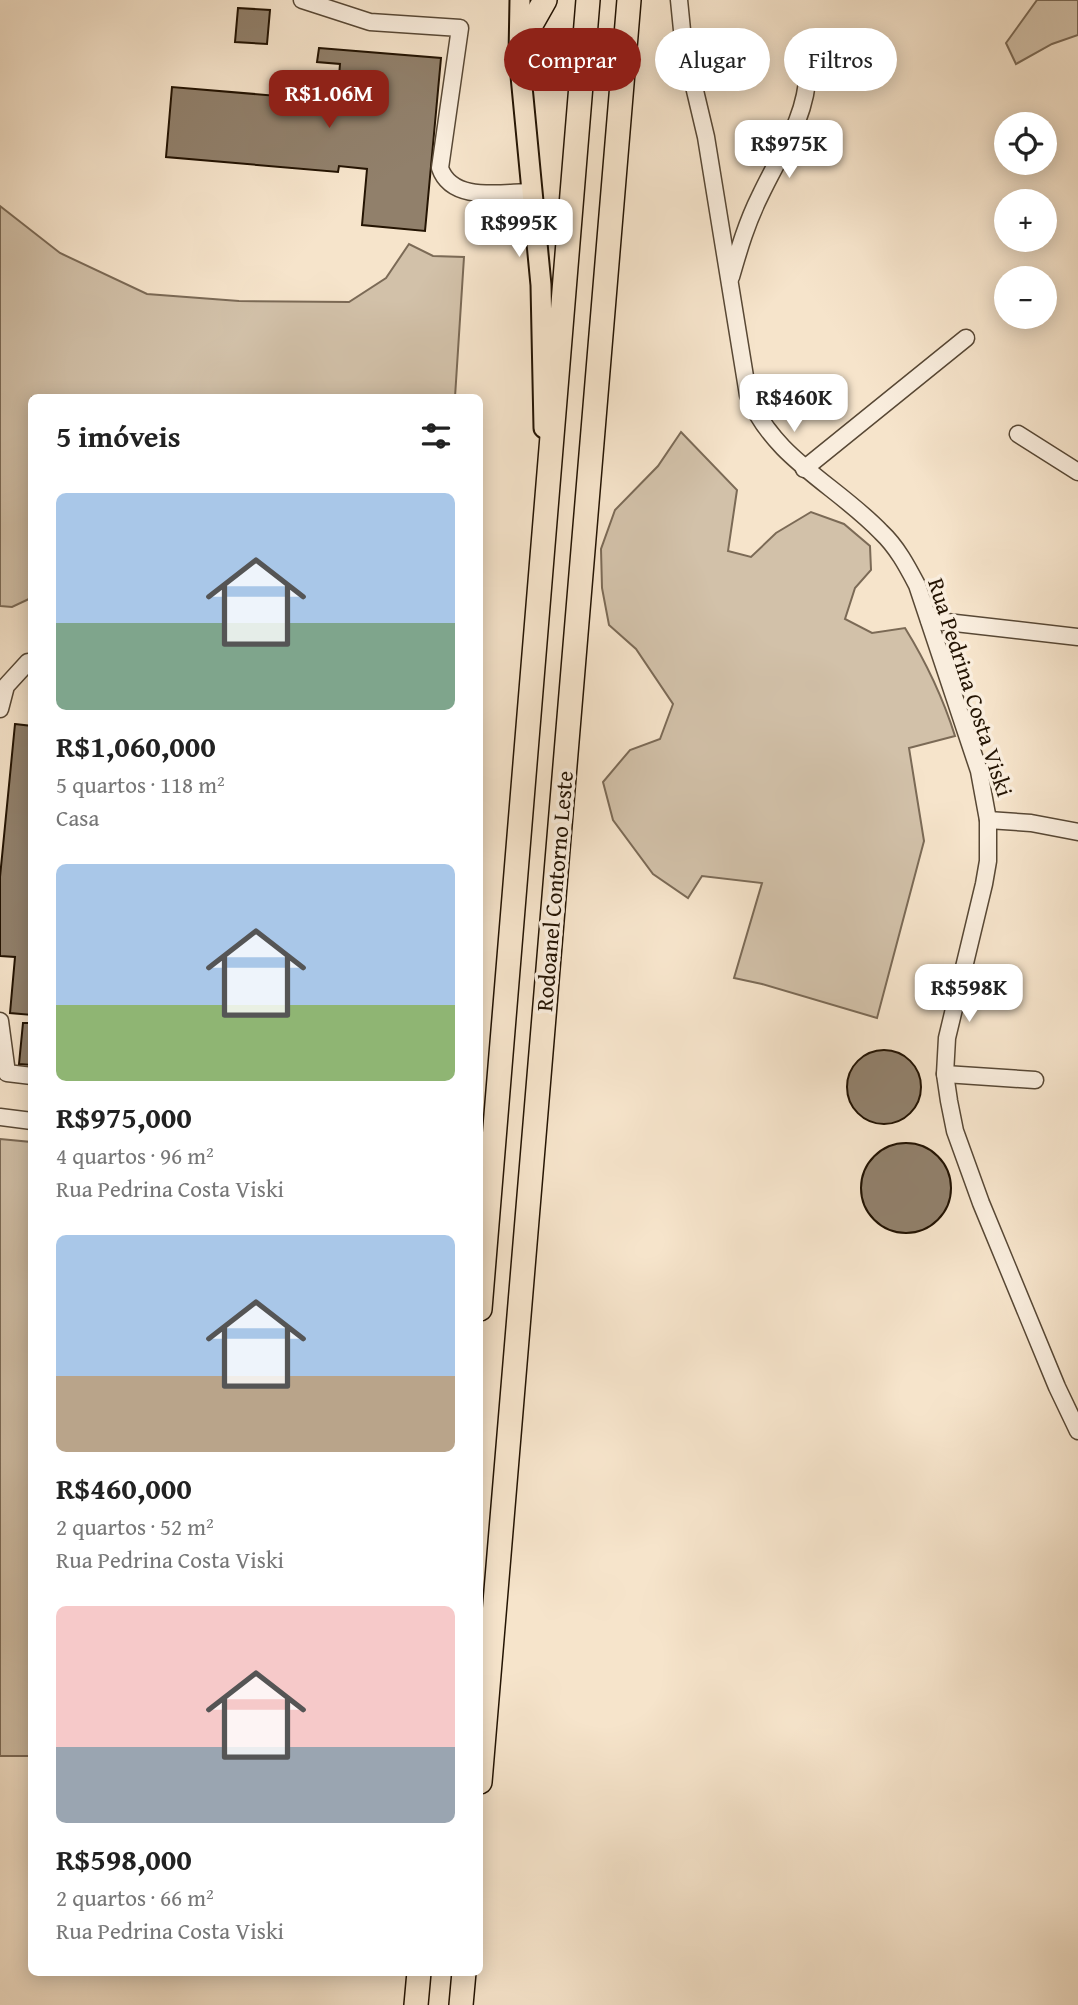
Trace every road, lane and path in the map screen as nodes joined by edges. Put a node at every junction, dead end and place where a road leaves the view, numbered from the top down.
1 (302, 0) edge
2 (520, 0) edge
3 (545, 0) edge
4 (588, 0) edge
5 (629, 0) edge
6 (679, 0) edge
7 (519, 28) edge
8 (530, 28) edge
9 (522, 91) edge
10 (806, 91) edge
11 (532, 192) junction
12 (730, 283) junction
13 (966, 338) dead end
14 (1018, 434) dead end
15 (804, 469) junction
16 (1078, 472) edge
17 (544, 519) junction
18 (929, 620) junction
19 (1078, 637) edge
20 (28, 662) edge
21 (0, 709) edge
22 (988, 820) junction
23 (1078, 832) edge
24 (0, 1021) edge
25 (945, 1074) junction
26 (28, 1076) edge
27 (1035, 1080) dead end
28 (497, 1110) junction
29 (0, 1117) edge
30 (28, 1120) edge
31 (483, 1131) edge
32 (483, 1227) edge
33 (1078, 1431) edge
34 (483, 1746) edge
35 (419, 1976) edge
36 (464, 1976) edge
37 (416, 2005) edge
38 (461, 2005) edge

1 - 11 street
2 - 7 main road
3 - 8 highway
4 - 17 highway, Rodoanel Contorno Leste
5 - 34 highway, Rodoanel Contorno Leste
6 - 12 street, Rua Pedrina Costa Viski
9 - 11 main road
10 - 12 street
11 - 17 main road
12 - 15 street, Rua Pedrina Costa Viski
13 - 15 street
14 - 16 street
15 - 18 street, Rua Pedrina Costa Viski
17 - 28 highway, Rodoanel Contorno Leste
18 - 19 street
18 - 22 street, Rua Pedrina Costa Viski
20 - 21 street
22 - 23 street
22 - 25 street, Rua Pedrina Costa Viski
24 - 26 street
25 - 27 street
25 - 33 street, Rua Pedrina Costa Viski
28 - 31 highway
28 - 32 highway, Rodoanel Contorno Leste
29 - 30 street
35 - 37 highway
36 - 38 highway

